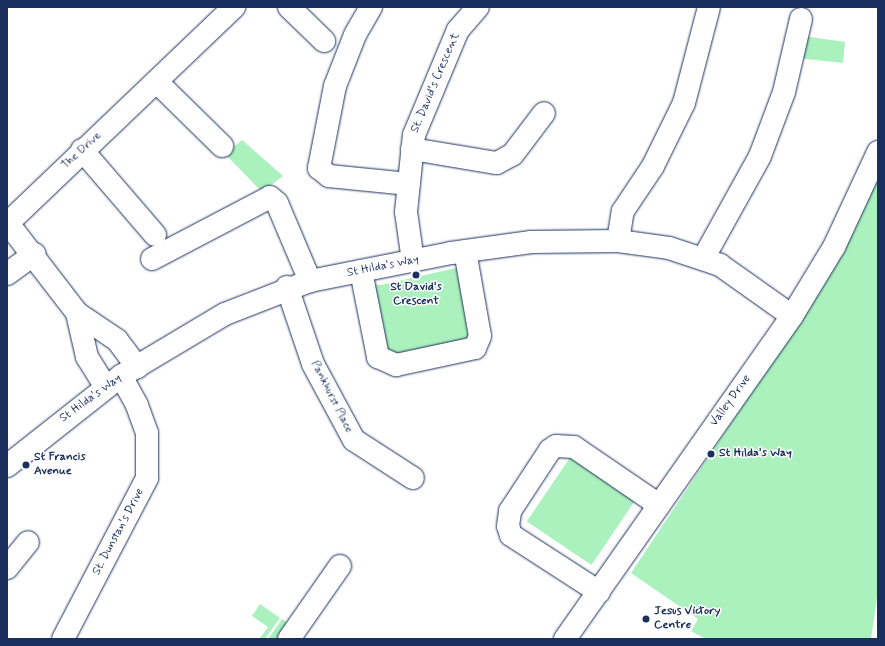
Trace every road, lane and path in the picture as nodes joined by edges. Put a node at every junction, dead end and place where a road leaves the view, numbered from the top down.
1 (234, 7) edge
2 (289, 7) edge
3 (371, 7) edge
4 (478, 7) edge
5 (709, 7) edge
6 (801, 19) dead end
7 (324, 41) dead end
8 (158, 83) junction
9 (544, 113) dead end
10 (222, 146) dead end
11 (412, 149) junction
12 (82, 150) junction
13 (878, 152) edge
14 (409, 184) junction
15 (7, 223) edge
16 (156, 235) dead end
17 (618, 241) junction
18 (465, 251) junction
19 (34, 254) junction
20 (152, 259) dead end
21 (703, 259) junction
22 (412, 261) junction
23 (361, 272) junction
24 (7, 274) edge
25 (310, 281) junction
26 (287, 287) junction
27 (77, 313) junction
28 (792, 316) junction
29 (121, 377) junction
30 (7, 466) edge
31 (413, 478) dead end
32 (659, 505) junction
33 (28, 542) dead end
34 (340, 566) dead end
35 (7, 568) edge
36 (599, 592) junction
37 (63, 639) edge
38 (289, 639) edge
39 (565, 639) edge

1 - 8 street, The Drive
2 - 7 street
3 - 14 street
4 - 11 street, St. David's Crescent
5 - 17 street
6 - 21 street
8 - 10 street
8 - 12 street, The Drive
9 - 11 street
11 - 14 street, St. David's Crescent
12 - 15 street, The Drive
12 - 16 street
13 - 28 street, Valley Drive
14 - 22 street, St. David's Crescent
15 - 19 street
17 - 18 street, St Hilda's Way
17 - 21 street, St Hilda's Way
18 - 22 street, St Hilda's Way
18 - 23 street
19 - 24 street
19 - 27 street
20 - 25 street
21 - 28 street, St Hilda's Way
22 - 23 street, St Hilda's Way
23 - 25 street, St Hilda's Way
25 - 26 street, St Hilda's Way
26 - 29 street, St Hilda's Way
26 - 31 street, Pankhurst Place
27 - 29 street
27 - 29 street
28 - 32 street, Valley Drive
29 - 30 street, St Hilda's Way
29 - 37 street, St. Dunstan's Drive
32 - 36 street, Valley Drive
32 - 36 street
33 - 35 street
34 - 38 street
36 - 39 street, Valley Drive

